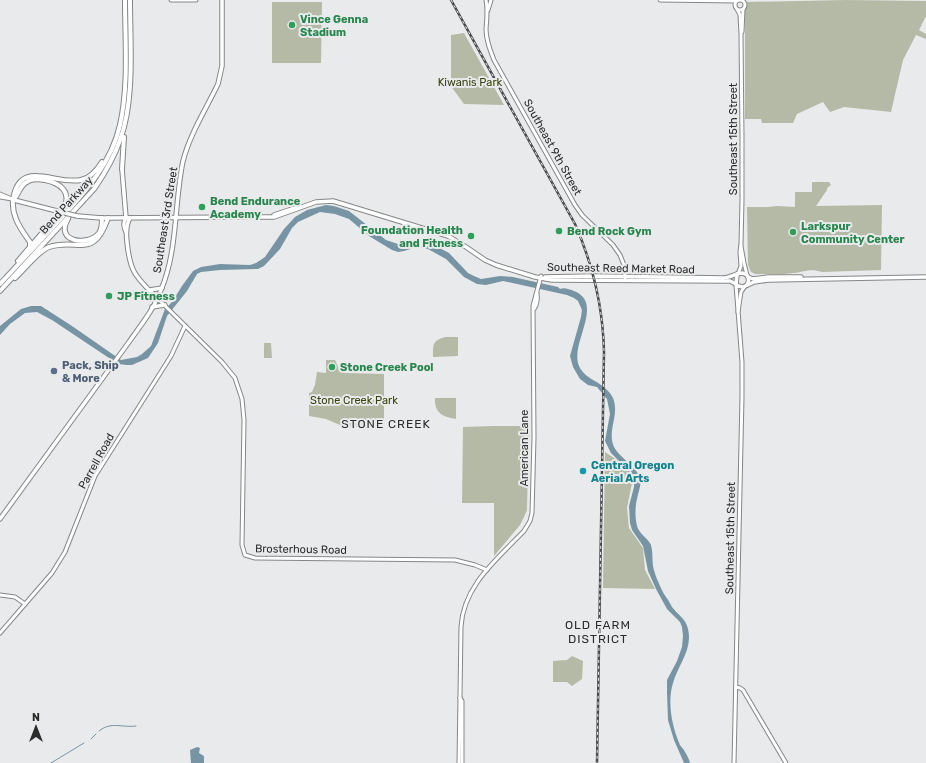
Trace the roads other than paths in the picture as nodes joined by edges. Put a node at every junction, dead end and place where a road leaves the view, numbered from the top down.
1 (125, 0) edge
2 (130, 0) edge
3 (171, 0) edge
4 (196, 0) edge
5 (222, 0) edge
6 (489, 0) edge
7 (660, 0) edge
8 (738, 1) edge
9 (743, 1) edge
10 (723, 2) junction
11 (736, 8) junction
12 (743, 9) junction
13 (741, 34) junction
14 (125, 123) junction
15 (113, 147) junction
16 (122, 169) joint
17 (0, 196) edge
18 (14, 200) junction
19 (74, 209) junction
20 (102, 218) junction
21 (108, 218) junction
22 (128, 218) junction
23 (176, 218) junction
24 (741, 244) junction
25 (30, 247) junction
26 (737, 274) junction
27 (748, 276) junction
28 (926, 276) edge
29 (540, 278) junction
30 (625, 278) junction
31 (0, 281) edge
32 (0, 284) edge
33 (736, 284) junction
34 (746, 286) junction
35 (162, 288) junction
36 (150, 290) junction
37 (0, 292) edge
38 (157, 298) junction
39 (166, 306) junction
40 (152, 307) junction
41 (738, 314) junction
42 (185, 326) junction
43 (0, 519) edge
44 (487, 570) junction
45 (0, 595) edge
46 (25, 604) junction
47 (0, 633) edge
48 (736, 687) junction
49 (460, 763) edge
50 (734, 763) edge
51 (786, 763) edge

1 - 15 highway, Bend Parkway
2 - 14 highway, Bend Parkway
3 - 4 street
5 - 23 main road, Southeast 3rd Street
6 - 30 street, Southeast 9th Street
7 - 10 street
8 - 9 street
8 - 10 street
8 - 11 street
9 - 12 street
10 - 11 street
11 - 12 street
11 - 13 street, Southeast 15th Street
12 - 13 street, Southeast 15th Street
13 - 24 street, Southeast 15th Street
14 - 16 highway
14 - 19 highway, Bend Parkway
15 - 18 highway
15 - 32 highway, Bend Parkway
16 - 22 main road
17 - 18 street
18 - 20 main road, Southeast Reed Market Road, bridge
18 - 25 highway
18 - 25 highway
19 - 20 highway
19 - 37 highway, Bend Parkway
20 - 21 main road, Southeast Reed Market Road
21 - 22 main road, Southeast Reed Market Road
21 - 37 highway
22 - 23 main road, Southeast Reed Market Road
22 - 36 main road
23 - 29 main road, Southeast Reed Market Road
23 - 35 main road, Southeast 3rd Street
24 - 26 street, Southeast 15th Street
24 - 27 street, Southeast 15th Street
25 - 31 highway
26 - 27 main road, Southeast Reed Market Road
26 - 30 main road, Southeast Reed Market Road
26 - 33 main road, Southeast 15th Street
27 - 28 main road, Southeast Reed Market Road
27 - 34 main road, Southeast 15th Street
28 - 34 main road, Southeast Reed Market Road
29 - 30 main road, Southeast Reed Market Road
29 - 44 street, American Lane
30 - 33 main road, Southeast Reed Market Road
33 - 34 main road, Southeast Reed Market Road
33 - 41 street, Southeast 15th Street
34 - 41 street, Southeast 15th Street
35 - 36 main road
35 - 38 main road, Southeast 3rd Street
36 - 38 main road
38 - 39 street, Brosterhous Road
38 - 40 main road, Southeast 3rd Street
39 - 40 main road
39 - 42 street, Brosterhous Road
40 - 43 main road, Southeast 3rd Street
41 - 48 street, Southeast 15th Street
42 - 44 street, Brosterhous Road
42 - 46 street, Parrell Road
44 - 49 street
45 - 46 street
46 - 47 street, Parrell Road
48 - 50 street, Southeast 15th Street
48 - 51 street

